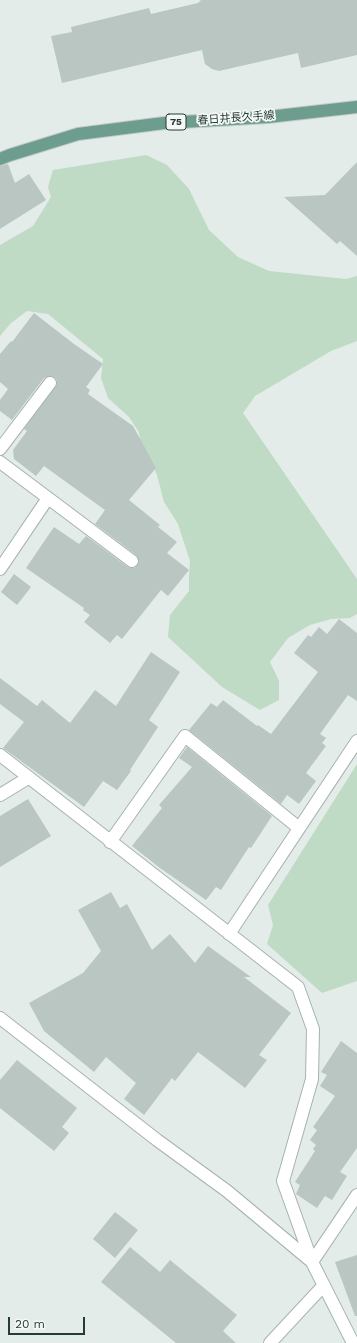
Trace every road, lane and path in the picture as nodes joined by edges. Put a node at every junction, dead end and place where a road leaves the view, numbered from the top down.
1 (357, 106) edge
2 (0, 159) edge
3 (50, 383) dead end
4 (0, 449) edge
5 (0, 462) edge
6 (48, 498) junction
7 (132, 561) dead end
8 (0, 569) edge
9 (357, 742) edge
10 (0, 755) edge
11 (28, 778) junction
12 (0, 795) edge
13 (299, 828) junction
14 (110, 842) junction
15 (229, 934) junction
16 (0, 1018) edge
17 (357, 1195) edge
18 (312, 1262) junction
19 (324, 1285) junction
20 (270, 1343) edge
21 (353, 1343) edge

1 - 2 main road, 春日井長久手線 / 75
3 - 4 street
5 - 6 street
6 - 7 street
6 - 8 street
9 - 13 street
10 - 11 street
11 - 12 street
11 - 14 street
13 - 14 street
13 - 15 street
14 - 15 street
15 - 18 street
16 - 18 street
17 - 18 street
18 - 19 street
19 - 20 street
19 - 21 street

